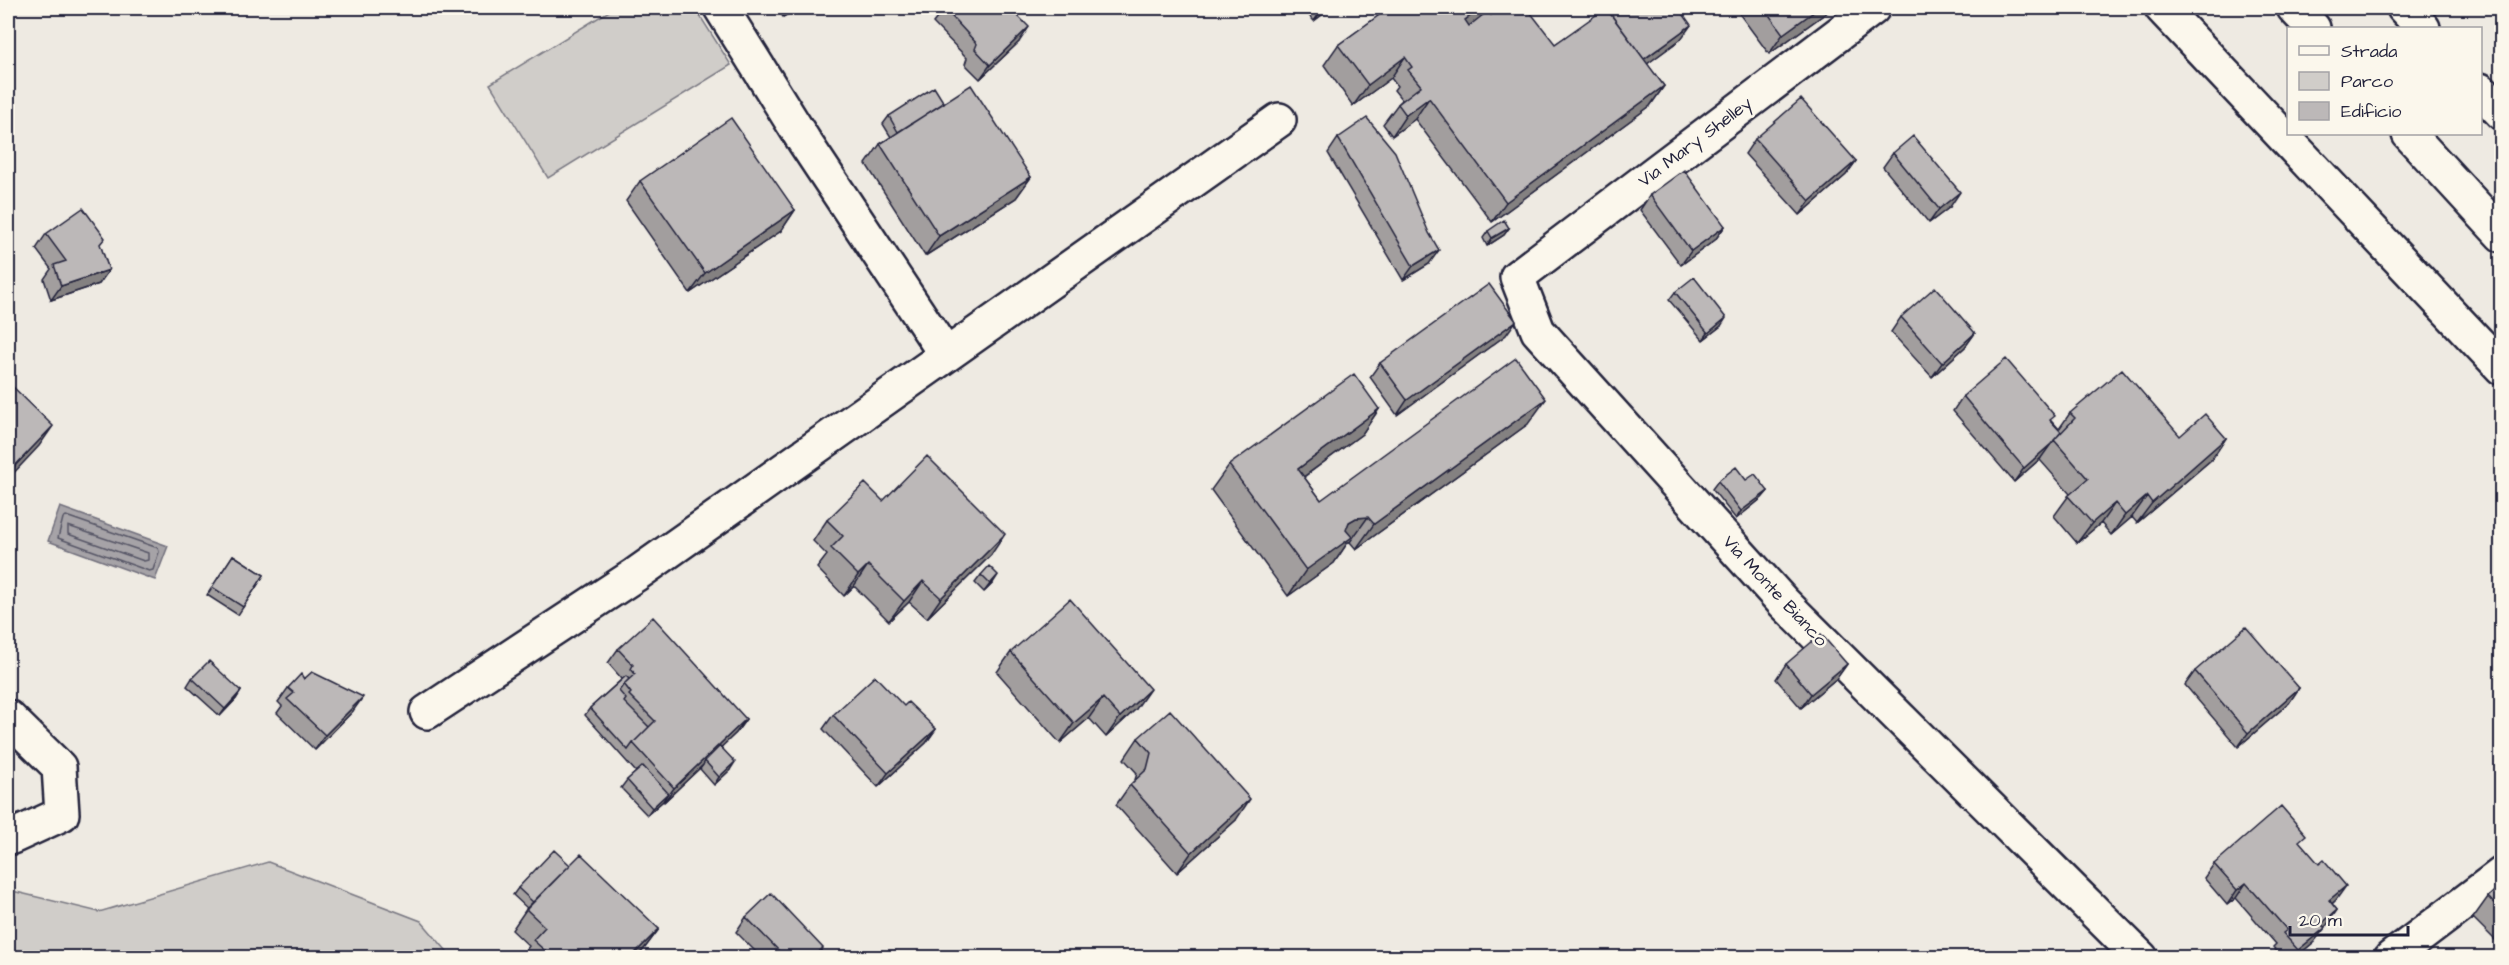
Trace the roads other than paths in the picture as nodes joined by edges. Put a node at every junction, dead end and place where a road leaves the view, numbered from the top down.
1 (721, 8) edge
2 (1873, 8) edge
3 (2162, 8) edge
4 (2294, 8) edge
5 (2404, 8) edge
6 (2312, 27) edge
7 (2422, 27) edge
8 (2482, 91) edge
9 (2502, 113) edge
10 (1279, 120) dead end
11 (2410, 135) edge
12 (2502, 235) edge
13 (1517, 277) joint
14 (946, 356) junction
15 (2502, 368) edge
16 (426, 712) dead end
17 (8, 717) edge
18 (8, 835) edge
19 (2502, 874) edge
20 (2141, 957) edge
21 (2391, 957) edge

1 - 14 main road
2 - 13 main road, Via Mary Shelley
3 - 15 main road
4 - 6 main road
5 - 7 main road
8 - 9 main road
10 - 14 main road
11 - 12 main road
13 - 20 main road, Via Monte Bianco
14 - 16 main road
17 - 18 main road
19 - 21 main road

